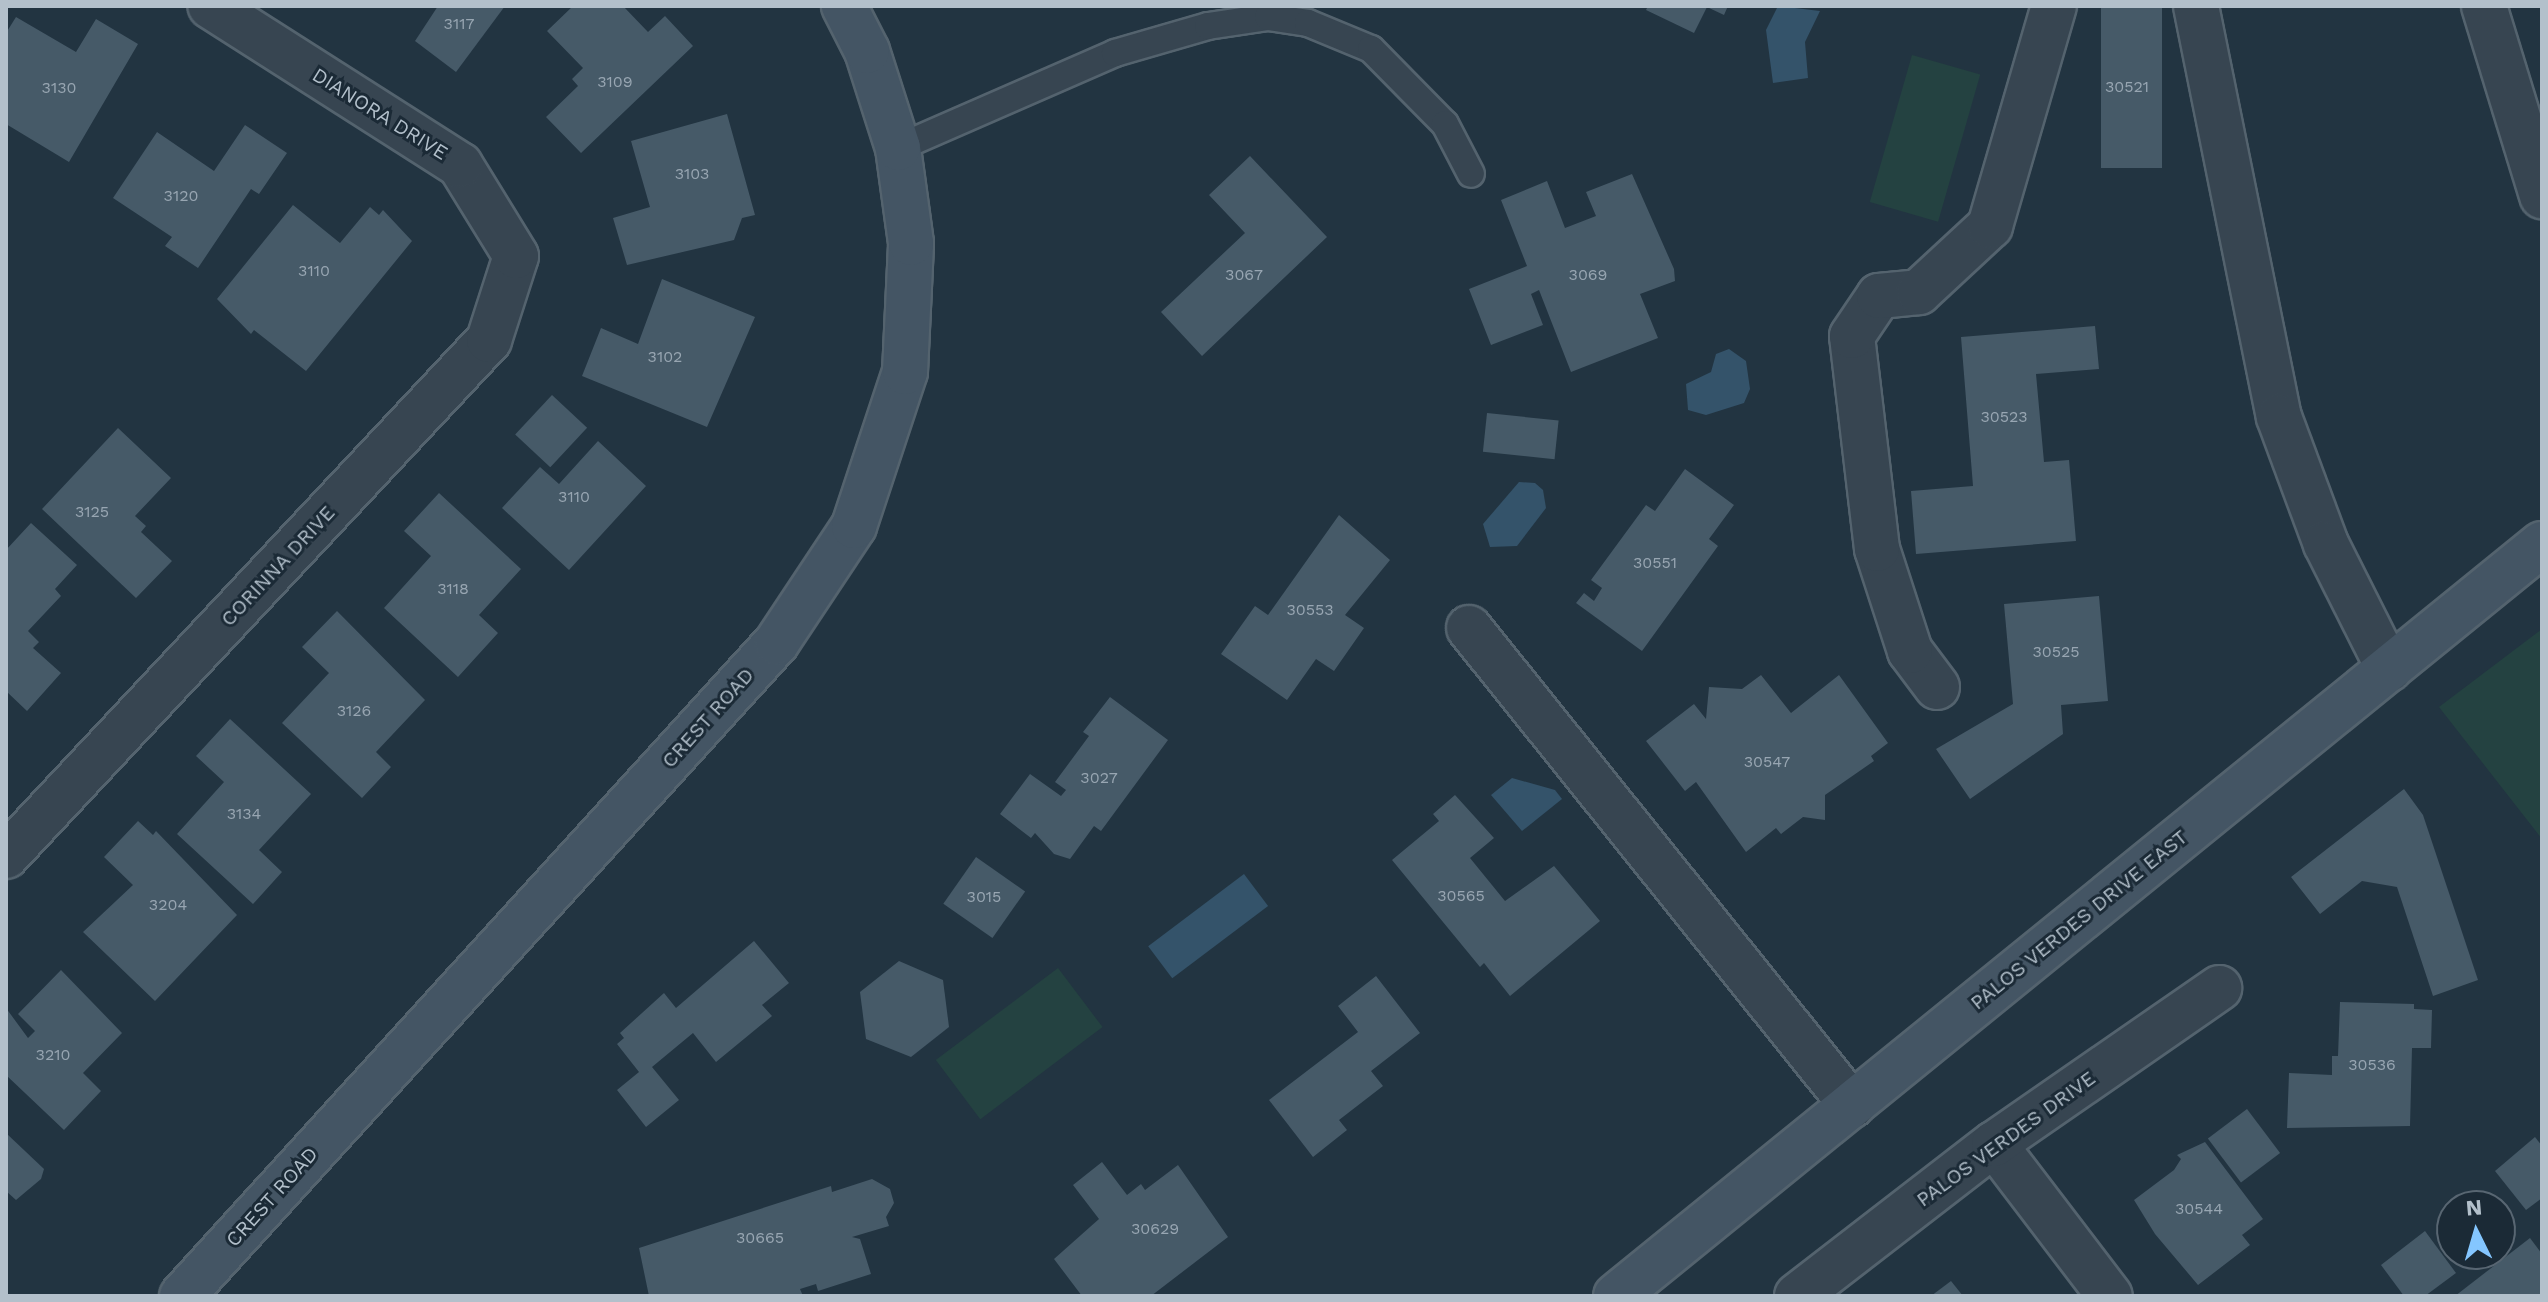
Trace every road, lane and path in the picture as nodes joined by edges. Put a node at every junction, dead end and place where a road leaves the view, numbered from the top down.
1 (210, 6) edge
2 (844, 6) edge
3 (2054, 6) edge
4 (2196, 6) edge
5 (2484, 6) edge
6 (898, 148) junction
7 (1471, 174) dead end
8 (2542, 196) edge
9 (516, 256) joint
10 (2542, 544) edge
11 (1469, 628) dead end
12 (2389, 669) junction
13 (1937, 687) dead end
14 (6, 856) edge
15 (2219, 988) dead end
16 (1852, 1105) junction
17 (1994, 1144) junction
18 (182, 1296) edge
19 (1616, 1296) edge
20 (1797, 1296) edge
21 (2110, 1296) edge

1 - 9 street, DIANORA DRIVE
2 - 6 street, CREST ROAD
3 - 13 street
4 - 12 street
5 - 8 street
6 - 7 lane
6 - 18 street, CREST ROAD
9 - 14 street, CORINNA DRIVE
10 - 12 street, PALOS VERDES DRIVE EAST
11 - 16 street
12 - 16 street, PALOS VERDES DRIVE EAST
15 - 17 street, PALOS VERDES DRIVE
16 - 19 street, PALOS VERDES DRIVE EAST
17 - 20 street, PALOS VERDES DRIVE
17 - 21 street

